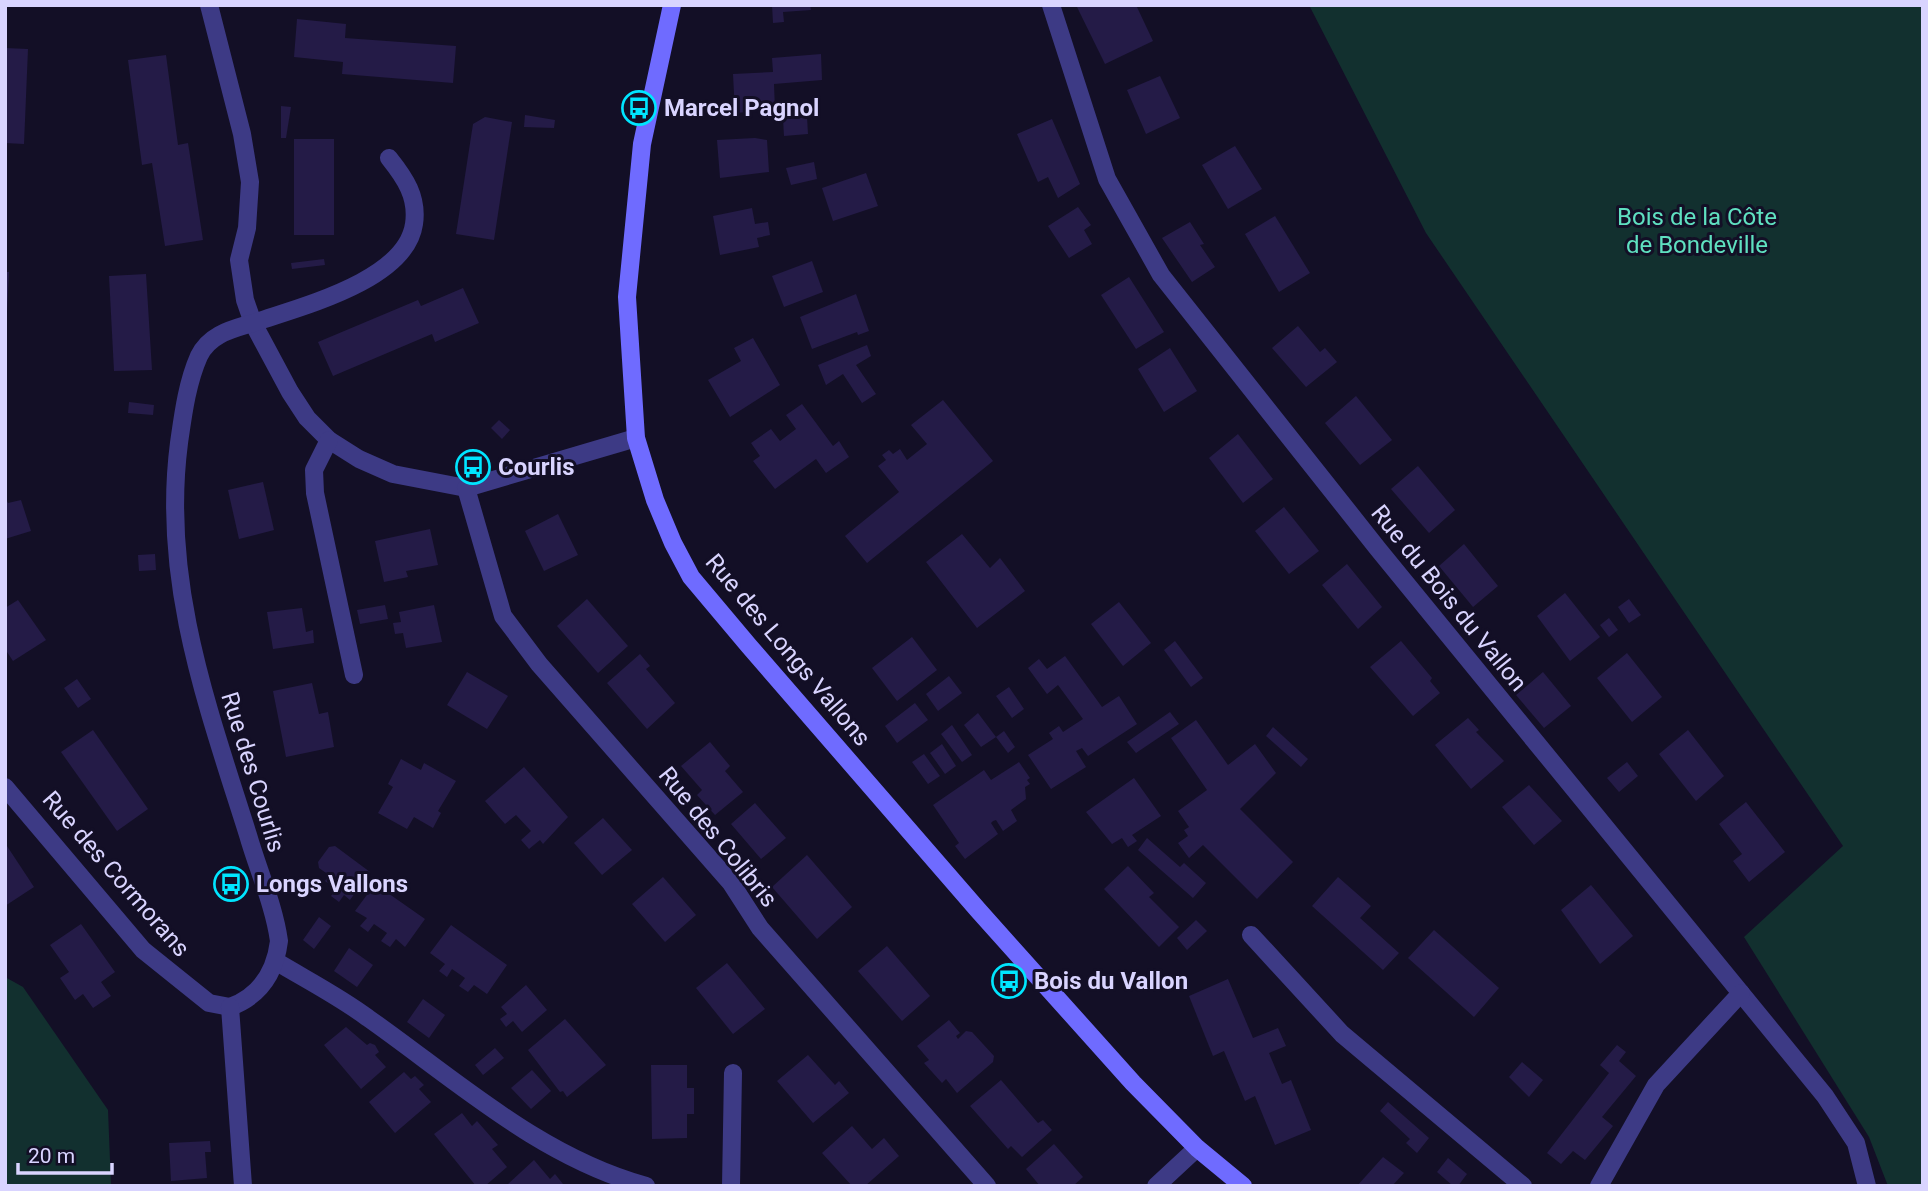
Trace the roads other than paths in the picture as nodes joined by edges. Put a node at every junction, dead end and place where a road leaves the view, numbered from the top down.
1 (209, 5) edge
2 (673, 5) edge
3 (1051, 5) edge
4 (389, 158) dead end
5 (253, 323) junction
6 (636, 438) junction
7 (329, 440) junction
8 (466, 488) junction
9 (354, 675) dead end
10 (5, 787) edge
11 (1251, 935) dead end
12 (277, 962) junction
13 (1741, 993) junction
14 (230, 1007) junction
15 (733, 1073) dead end
16 (1197, 1147) junction
17 (243, 1186) edge
18 (646, 1186) edge
19 (731, 1186) edge
20 (987, 1186) edge
21 (1156, 1186) edge
22 (1244, 1186) edge
23 (1523, 1186) edge
24 (1599, 1186) edge
25 (1867, 1186) edge

1 - 5 street
2 - 6 street, Rue des Longs Vallons
3 - 13 street, Rue du Bois du Vallon
4 - 5 street, Rue des Courlis
5 - 7 street
5 - 12 street, Rue des Courlis
6 - 8 street
6 - 16 street, Rue des Longs Vallons
7 - 8 street
7 - 9 street
8 - 20 street, Rue des Colibris
10 - 14 street, Rue des Cormorans
11 - 23 street
12 - 14 street
12 - 18 street
13 - 24 street
13 - 25 street, Rue du Bois du Vallon
14 - 17 street
15 - 19 street
16 - 21 street
16 - 22 street, Rue des Longs Vallons

